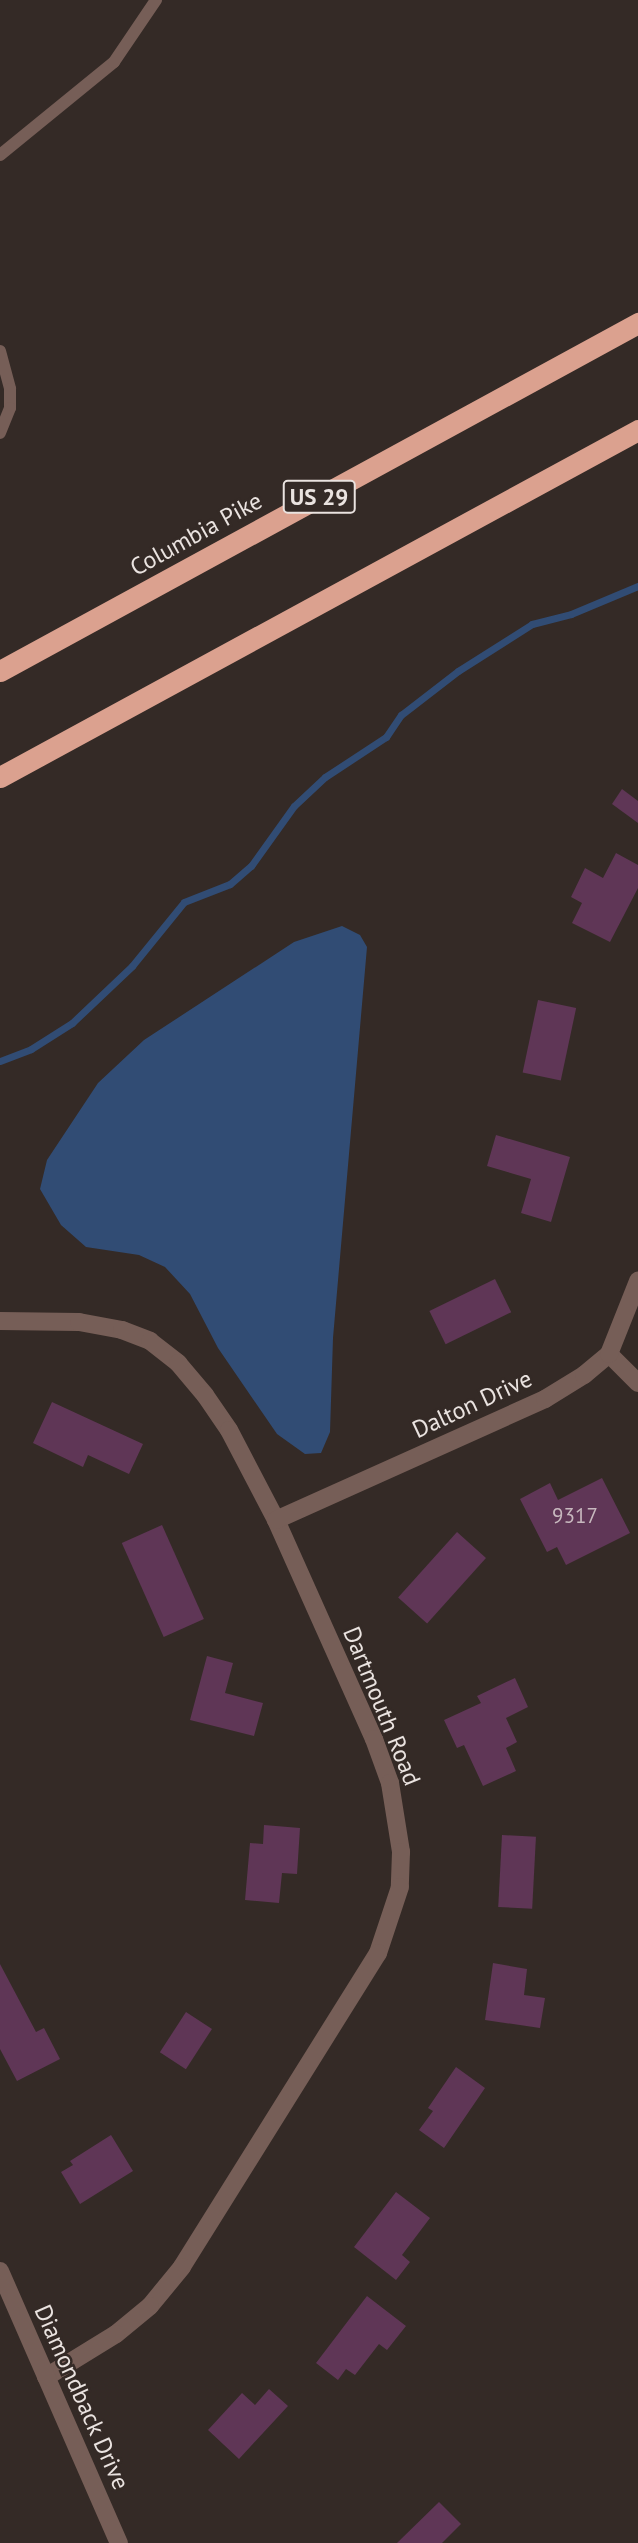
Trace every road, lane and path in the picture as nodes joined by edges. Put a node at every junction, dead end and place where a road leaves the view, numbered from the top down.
1 (156, 0) edge
2 (0, 155) edge
3 (638, 308) edge
4 (638, 323) edge
5 (0, 351) edge
6 (487, 405) junction
7 (638, 430) edge
8 (0, 433) edge
9 (638, 446) edge
10 (423, 547) junction
11 (0, 671) edge
12 (0, 777) edge
13 (638, 1281) edge
14 (0, 1321) edge
15 (609, 1354) junction
16 (638, 1383) edge
17 (276, 1520) junction
18 (0, 2271) edge
19 (46, 2377) junction
20 (119, 2543) edge

1 - 2 lane
3 - 6 highway
4 - 6 highway, Columbia Pike / US 29
5 - 8 lane
6 - 11 highway, Columbia Pike / US 29
7 - 10 highway
9 - 10 highway
10 - 12 highway
13 - 15 street
14 - 17 street, Dartmouth Road
15 - 16 street
15 - 17 street, Dalton Drive
17 - 19 street, Dartmouth Road
18 - 19 street, Diamondback Drive
19 - 20 street, Diamondback Drive

